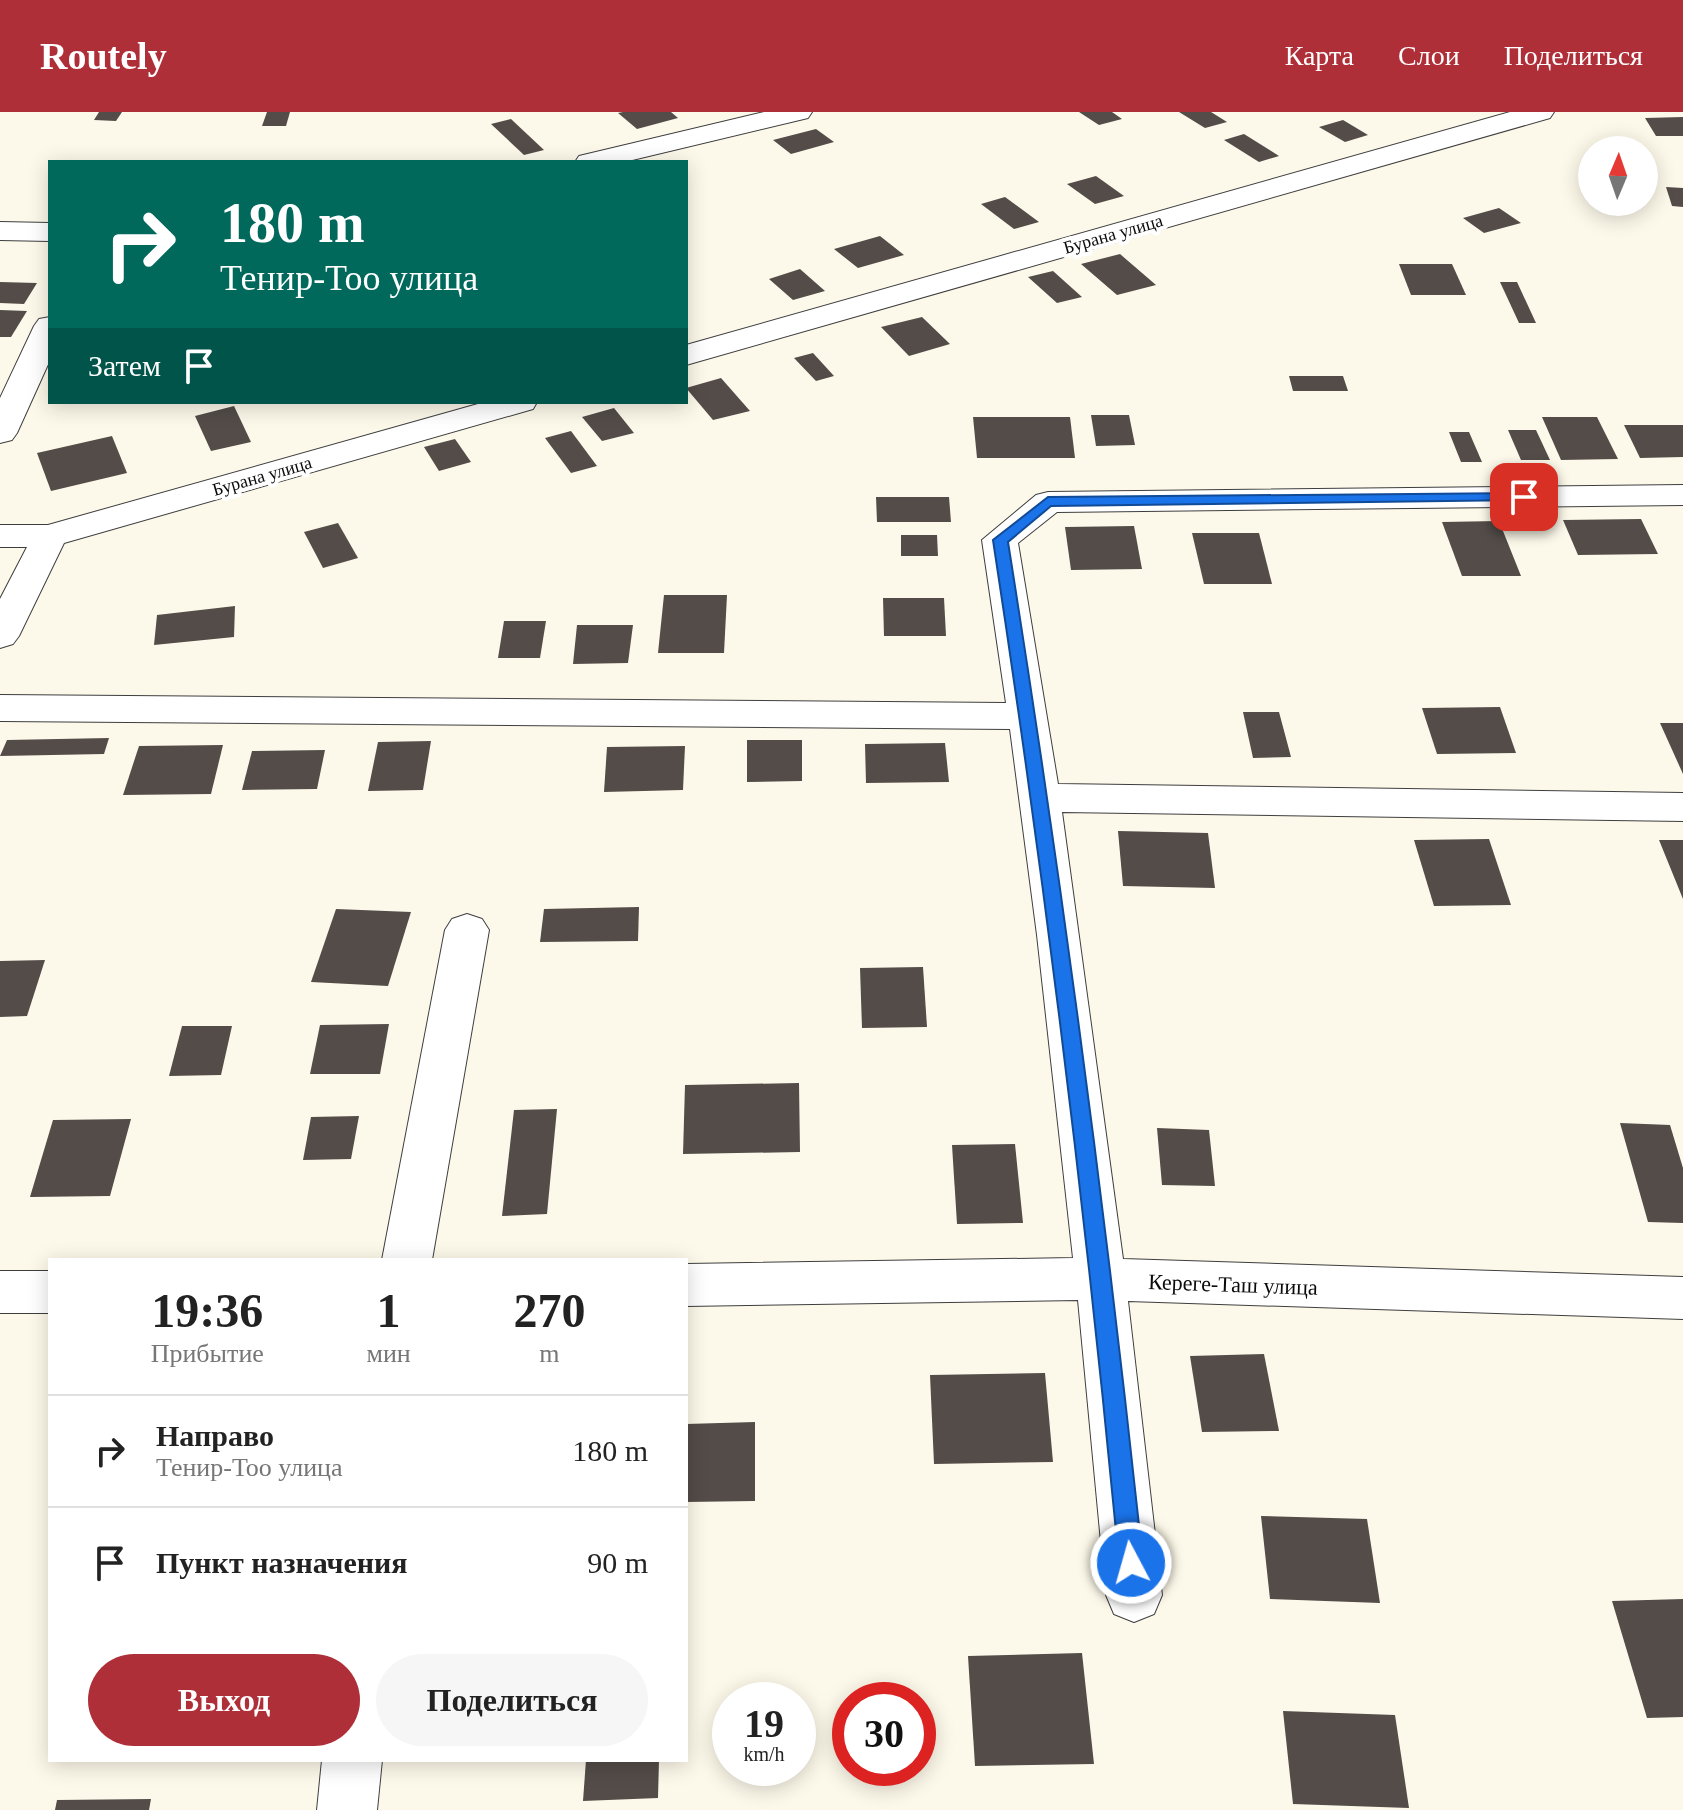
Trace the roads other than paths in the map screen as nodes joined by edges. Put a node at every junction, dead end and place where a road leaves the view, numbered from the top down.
1 (798, 112) edge
2 (1540, 112) edge
3 (597, 160) edge
4 (0, 231) edge
5 (48, 232) edge
6 (48, 330) edge
7 (688, 354) edge
8 (514, 404) edge
9 (0, 433) edge
10 (1683, 495) edge
11 (0, 536) edge
12 (50, 536) junction
13 (0, 636) edge
14 (0, 708) edge
15 (1029, 716) junction
16 (1041, 798) junction
17 (1683, 807) edge
18 (467, 930) dead end
19 (407, 1258) edge
20 (1103, 1279) junction
21 (688, 1285) edge
22 (0, 1292) edge
23 (48, 1292) edge
24 (1683, 1298) edge
25 (1134, 1595) dead end
26 (352, 1762) edge
27 (347, 1810) edge

1 - 3 street
2 - 7 street, Бурана улица
4 - 5 street
6 - 9 street
8 - 12 street, Бурана улица
10 - 15 street
11 - 12 street, Бурана улица
12 - 13 street
14 - 15 street
15 - 16 street
16 - 17 street
16 - 20 street
18 - 19 street
20 - 21 street, Кереге-Таш улица
20 - 24 street, Кереге-Таш улица
20 - 25 street
22 - 23 street
26 - 27 street

